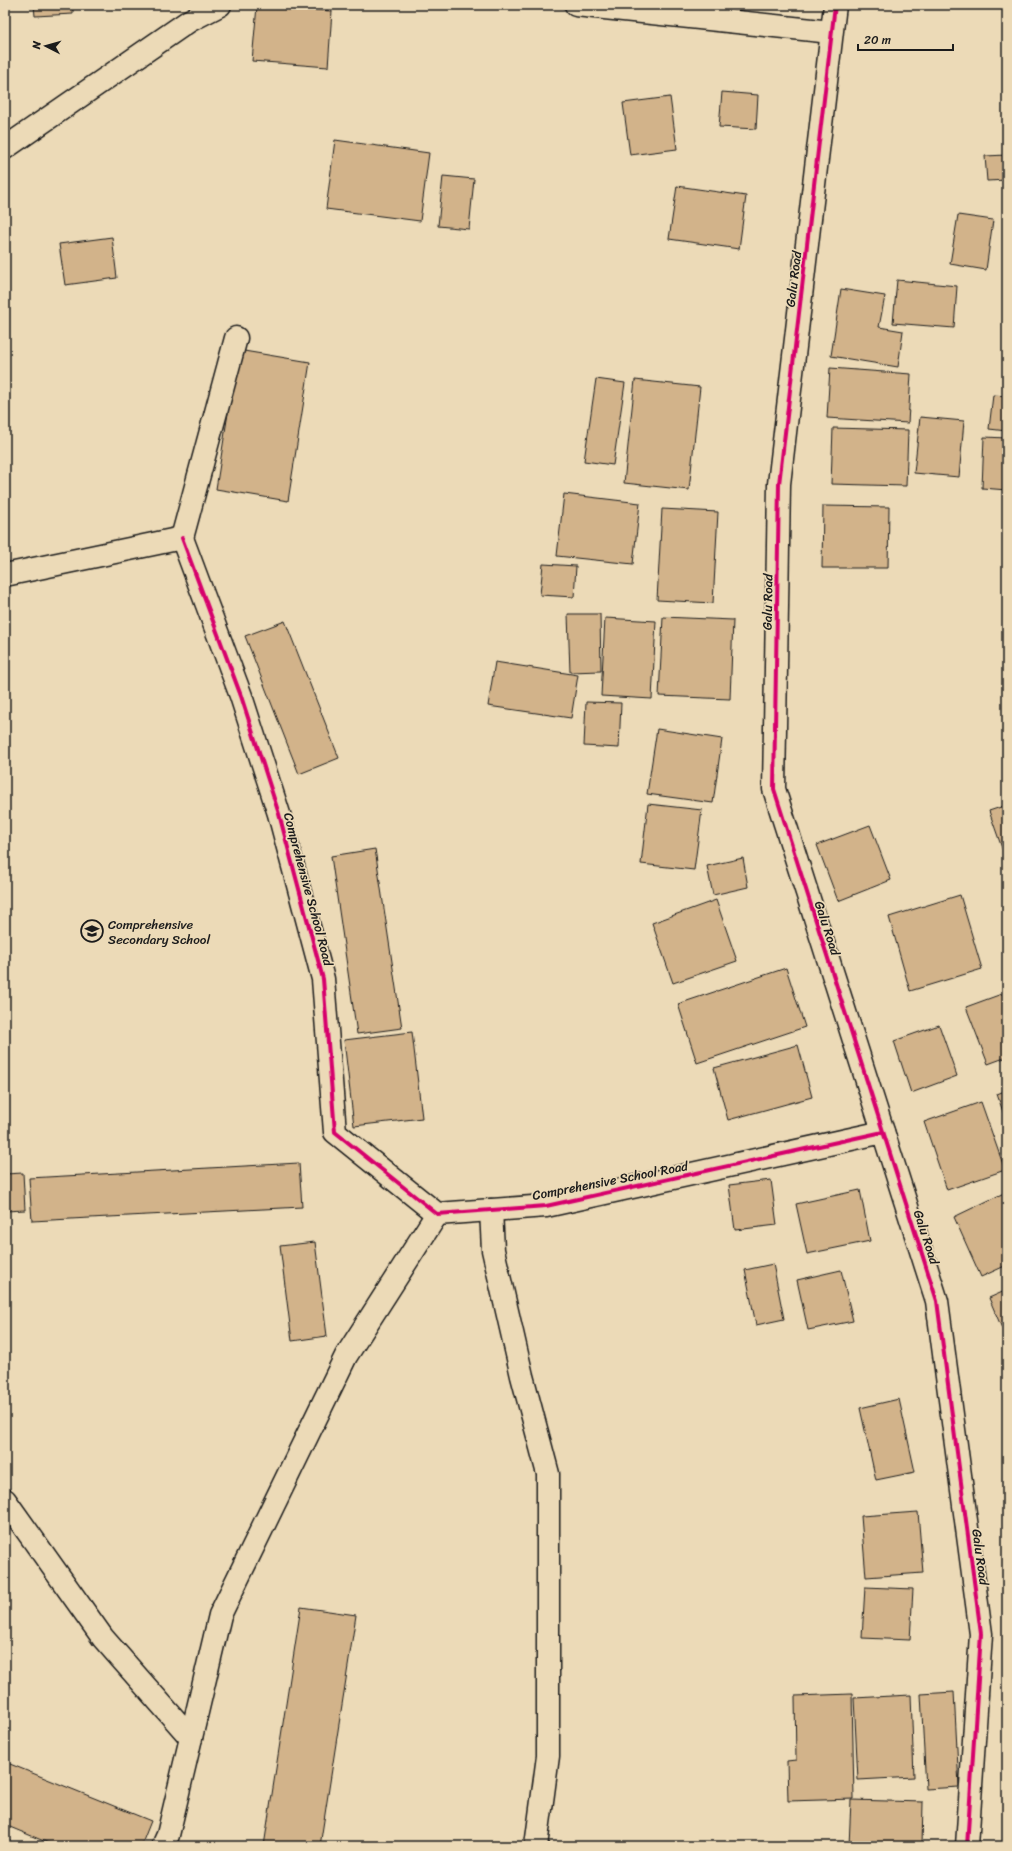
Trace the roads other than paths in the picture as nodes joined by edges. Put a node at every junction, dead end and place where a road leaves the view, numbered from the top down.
1 (220, 5) edge
2 (576, 5) edge
3 (835, 5) edge
4 (832, 32) junction
5 (5, 148) edge
6 (236, 338) dead end
7 (182, 538) junction
8 (5, 575) edge
9 (883, 1132) junction
10 (490, 1210) junction
11 (437, 1214) junction
12 (5, 1500) edge
13 (191, 1738) junction
14 (162, 1846) edge
15 (536, 1846) edge
16 (967, 1846) edge

1 - 5 street
2 - 4 street
3 - 4 street, Galu Road
4 - 9 street, Galu Road
6 - 7 street
7 - 8 street
7 - 11 street, Comprehensive School Road
9 - 10 street, Comprehensive School Road
9 - 16 street, Galu Road
10 - 11 street, Comprehensive School Road
10 - 15 street
11 - 13 street
12 - 13 street
13 - 14 street

